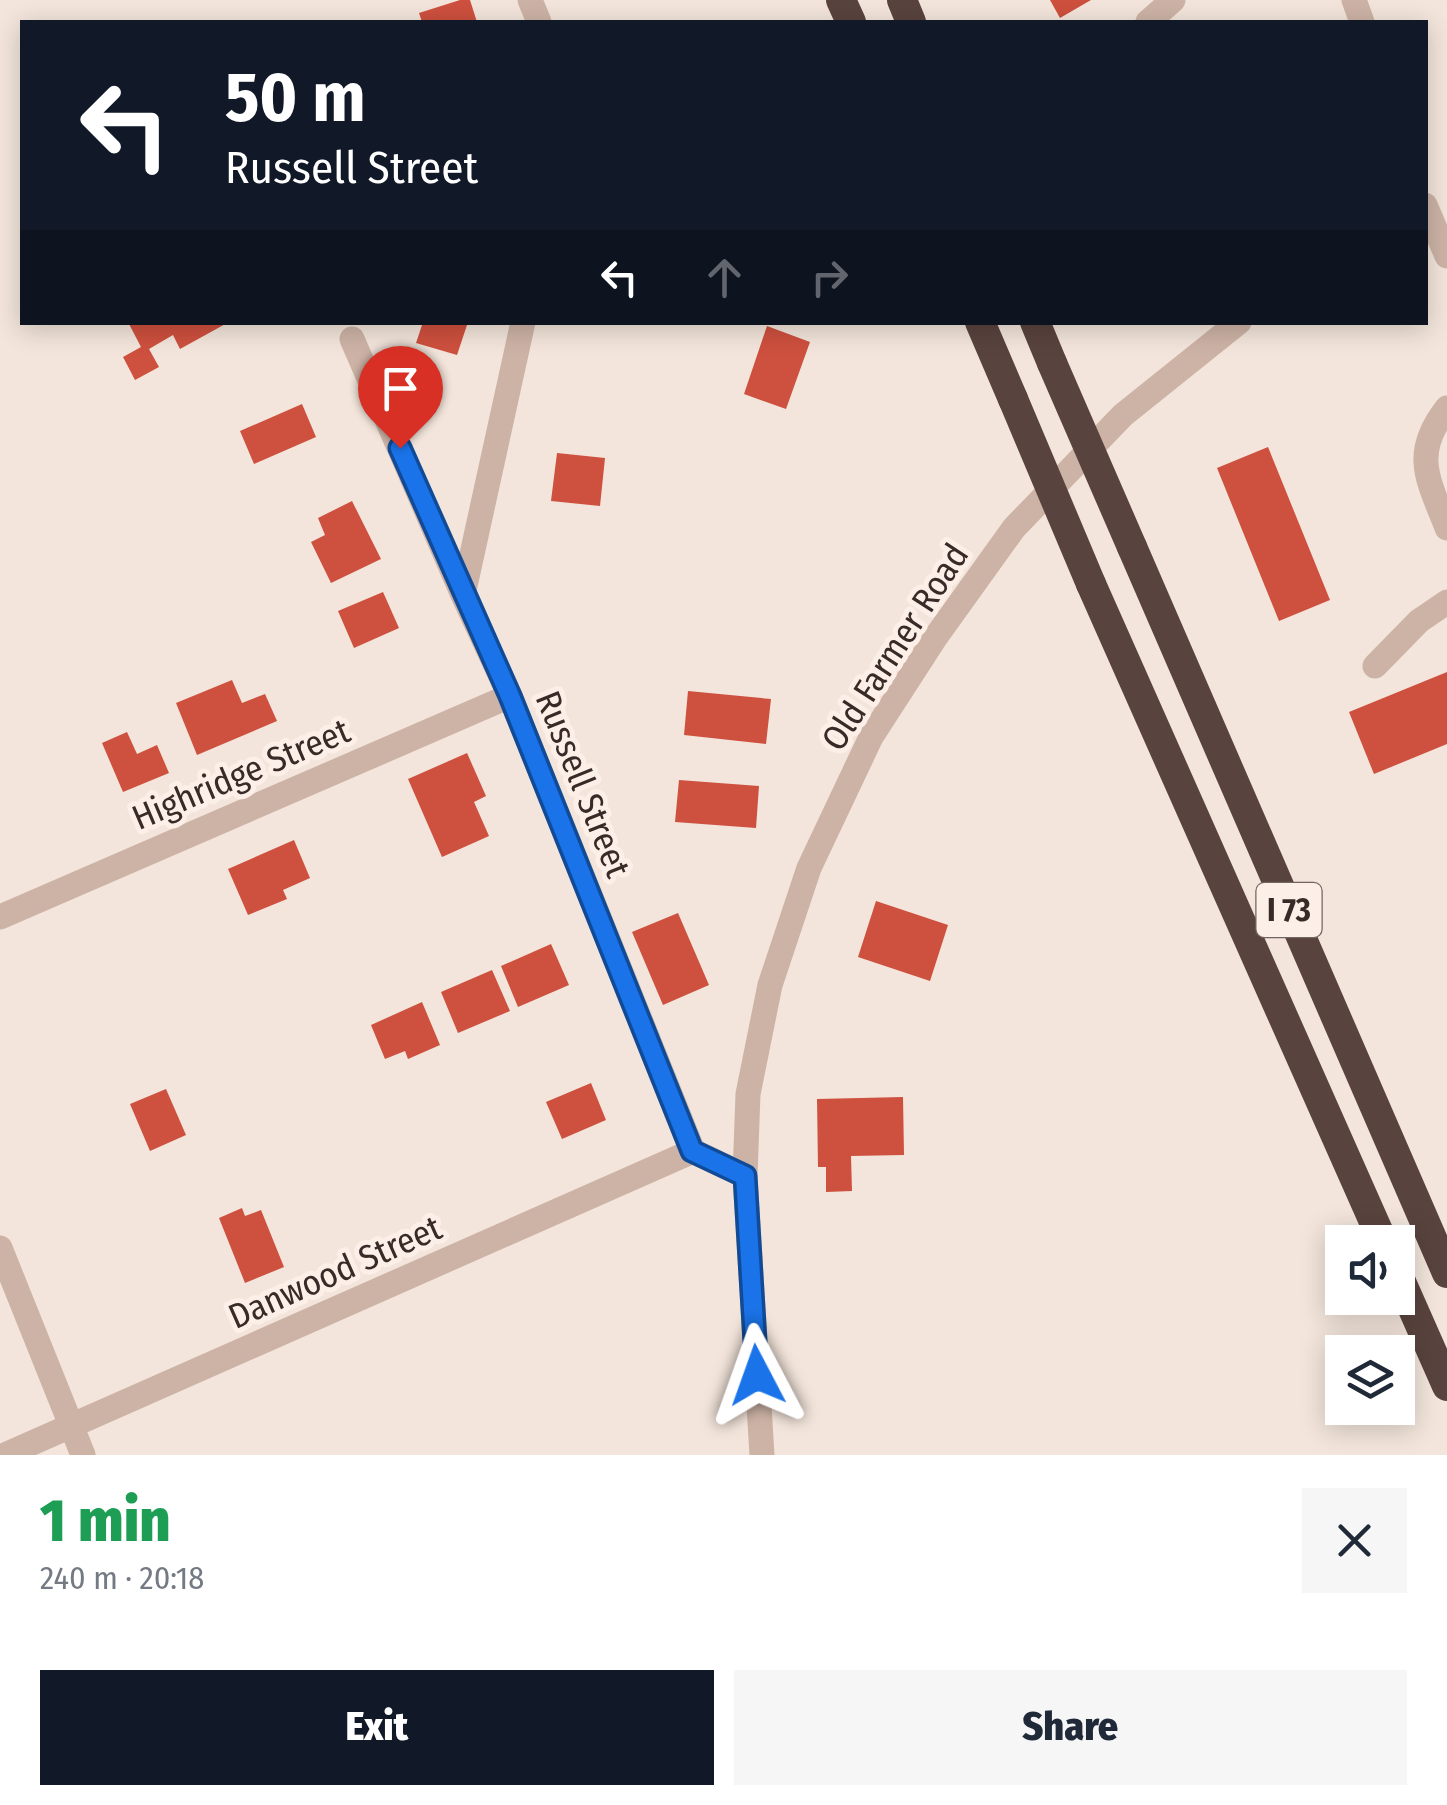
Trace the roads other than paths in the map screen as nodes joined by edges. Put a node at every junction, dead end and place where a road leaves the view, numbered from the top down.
1 (1173, 0) edge
2 (1150, 20) edge
3 (1428, 212) edge
4 (1447, 256) edge
5 (522, 325) edge
6 (981, 325) edge
7 (1036, 325) edge
8 (1235, 325) edge
9 (352, 338) dead end
10 (1447, 408) edge
11 (1447, 528) edge
12 (462, 595) junction
13 (1447, 602) edge
14 (1375, 666) dead end
15 (510, 696) junction
16 (0, 917) edge
17 (692, 1151) junction
18 (745, 1176) junction
19 (1375, 1225) edge
20 (0, 1248) edge
21 (1447, 1273) edge
22 (1415, 1314) edge
23 (1447, 1386) edge
24 (72, 1426) junction
25 (5, 1455) edge
26 (83, 1455) edge
27 (762, 1455) edge

1 - 2 street
3 - 4 street
5 - 12 street
6 - 19 highway, I 73, bridge
7 - 21 highway, I 73, bridge
8 - 18 street, Old Farmer Road
9 - 12 street, Russell Street
10 - 11 street
12 - 15 street, Russell Street
13 - 14 street
15 - 16 street, Highridge Street
15 - 17 street, Russell Street
17 - 18 street
17 - 24 street, Danwood Street
18 - 27 street, Old Farmer Road
20 - 24 street
22 - 23 highway
24 - 25 street, Danwood Street
24 - 26 street

